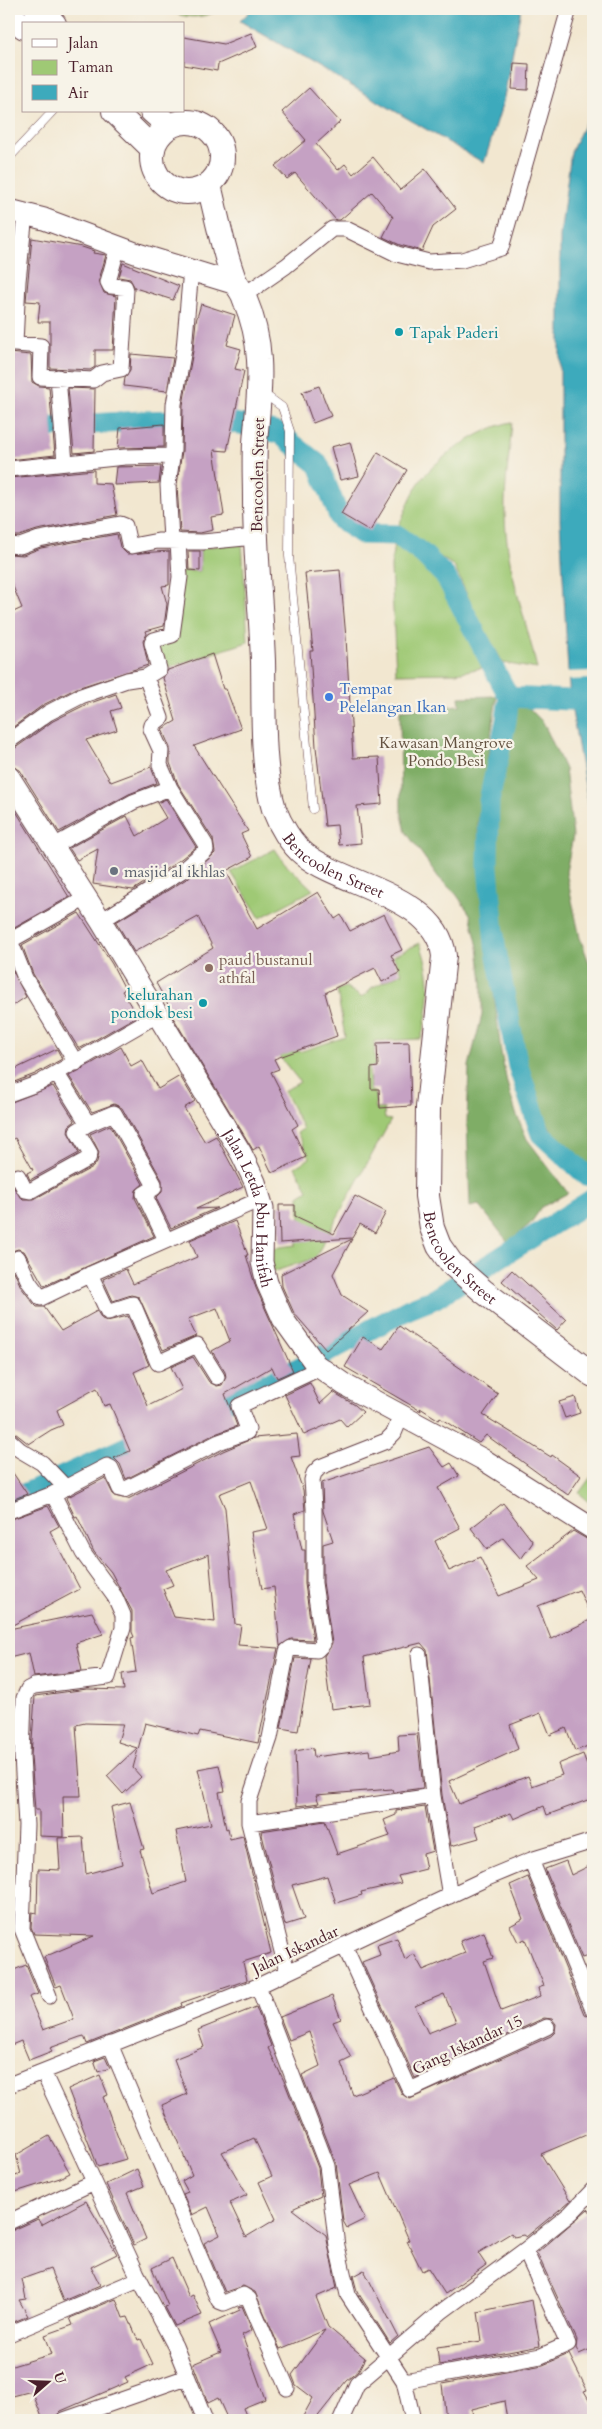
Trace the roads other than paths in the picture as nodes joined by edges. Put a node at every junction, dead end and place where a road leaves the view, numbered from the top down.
1 (569, 9) edge
2 (9, 14) edge
3 (22, 26) edge
4 (51, 112) edge
5 (115, 112) edge
6 (161, 119) edge
7 (153, 148) junction
8 (9, 158) edge
9 (209, 185) junction
10 (17, 212) edge
11 (118, 246) junction
12 (191, 269) junction
13 (240, 289) junction
14 (12, 344) edge
15 (58, 377) junction
16 (259, 390) junction
17 (172, 456) junction
18 (64, 463) junction
19 (9, 469) edge
20 (255, 537) junction
21 (175, 541) junction
22 (9, 545) edge
23 (146, 677) junction
24 (9, 741) edge
25 (9, 777) edge
26 (170, 788) junction
27 (313, 809) dead end
28 (52, 847) junction
29 (86, 898) junction
30 (101, 921) junction
31 (158, 1015) junction
32 (76, 1063) junction
33 (57, 1074) junction
34 (9, 1094) edge
35 (88, 1124) junction
36 (9, 1179) edge
37 (261, 1199) junction
38 (166, 1240) junction
39 (9, 1263) edge
40 (90, 1274) junction
41 (314, 1362) junction
42 (593, 1375) edge
43 (217, 1377) dead end
44 (402, 1414) junction
45 (9, 1440) edge
46 (61, 1489) junction
47 (9, 1512) edge
48 (593, 1529) edge
49 (419, 1655) dead end
50 (15, 1758) edge
51 (433, 1796) junction
52 (249, 1823) junction
53 (593, 1841) edge
54 (531, 1860) junction
55 (450, 1896) junction
56 (344, 1945) junction
57 (287, 1971) junction
58 (258, 1986) junction
59 (49, 1996) dead end
60 (593, 2010) edge
61 (547, 2027) dead end
62 (110, 2044) junction
63 (43, 2072) junction
64 (9, 2085) edge
65 (94, 2182) junction
66 (593, 2190) edge
67 (9, 2222) edge
68 (525, 2250) junction
69 (139, 2279) junction
70 (9, 2334) edge
71 (396, 2368) junction
72 (187, 2377) junction
73 (287, 2388) dead end
74 (64, 2420) edge
75 (204, 2420) edge
76 (341, 2420) edge
77 (413, 2420) edge

1 - 13 street
2 - 3 main road
4 - 8 lane
5 - 7 main road
6 - 7 main road
6 - 9 main road
7 - 9 main road
9 - 13 main road, Bencoolen Street
10 - 11 street
10 - 14 street
11 - 12 street
11 - 15 street
12 - 13 street
12 - 17 street
13 - 16 main road, Bencoolen Street
14 - 15 street
15 - 18 street
16 - 20 main road, Bencoolen Street
16 - 27 lane
17 - 18 street
17 - 21 street
18 - 19 street
20 - 21 street
20 - 42 main road, Bencoolen Street
21 - 22 street
21 - 23 street
23 - 24 street
23 - 26 street
25 - 28 street, Jalan Letda Abu Hanifah
26 - 28 street
26 - 30 street
28 - 29 street, Jalan Letda Abu Hanifah
29 - 30 street, Jalan Letda Abu Hanifah
29 - 32 street
30 - 31 street, Jalan Letda Abu Hanifah
31 - 32 street
31 - 37 street, Jalan Letda Abu Hanifah
32 - 33 street
33 - 34 street
33 - 35 street
35 - 36 street
35 - 38 street
37 - 38 street
37 - 41 street, Jalan Letda Abu Hanifah
38 - 40 street
39 - 40 street
40 - 43 street
41 - 44 street, Jalan Letda Abu Hanifah
41 - 46 street
44 - 48 street, Jalan Letda Abu Hanifah
44 - 52 street
45 - 46 street
46 - 47 street
46 - 50 street
49 - 51 street
50 - 59 street
51 - 52 street
51 - 55 street
52 - 57 street
53 - 54 street, Jalan Iskandar
54 - 55 street, Jalan Iskandar
54 - 60 street
55 - 56 street, Jalan Iskandar
56 - 57 street, Jalan Iskandar
56 - 61 street, Gang Iskandar 15
57 - 58 street, Jalan Iskandar
58 - 62 street, Jalan Iskandar
58 - 71 street
62 - 63 street, Jalan Iskandar
62 - 73 street
63 - 64 street, Jalan Iskandar
63 - 65 street
65 - 67 street
65 - 69 street
66 - 68 street
68 - 71 street
68 - 71 street
69 - 70 street
69 - 72 street
71 - 76 street
71 - 77 street
72 - 74 street
72 - 75 street

